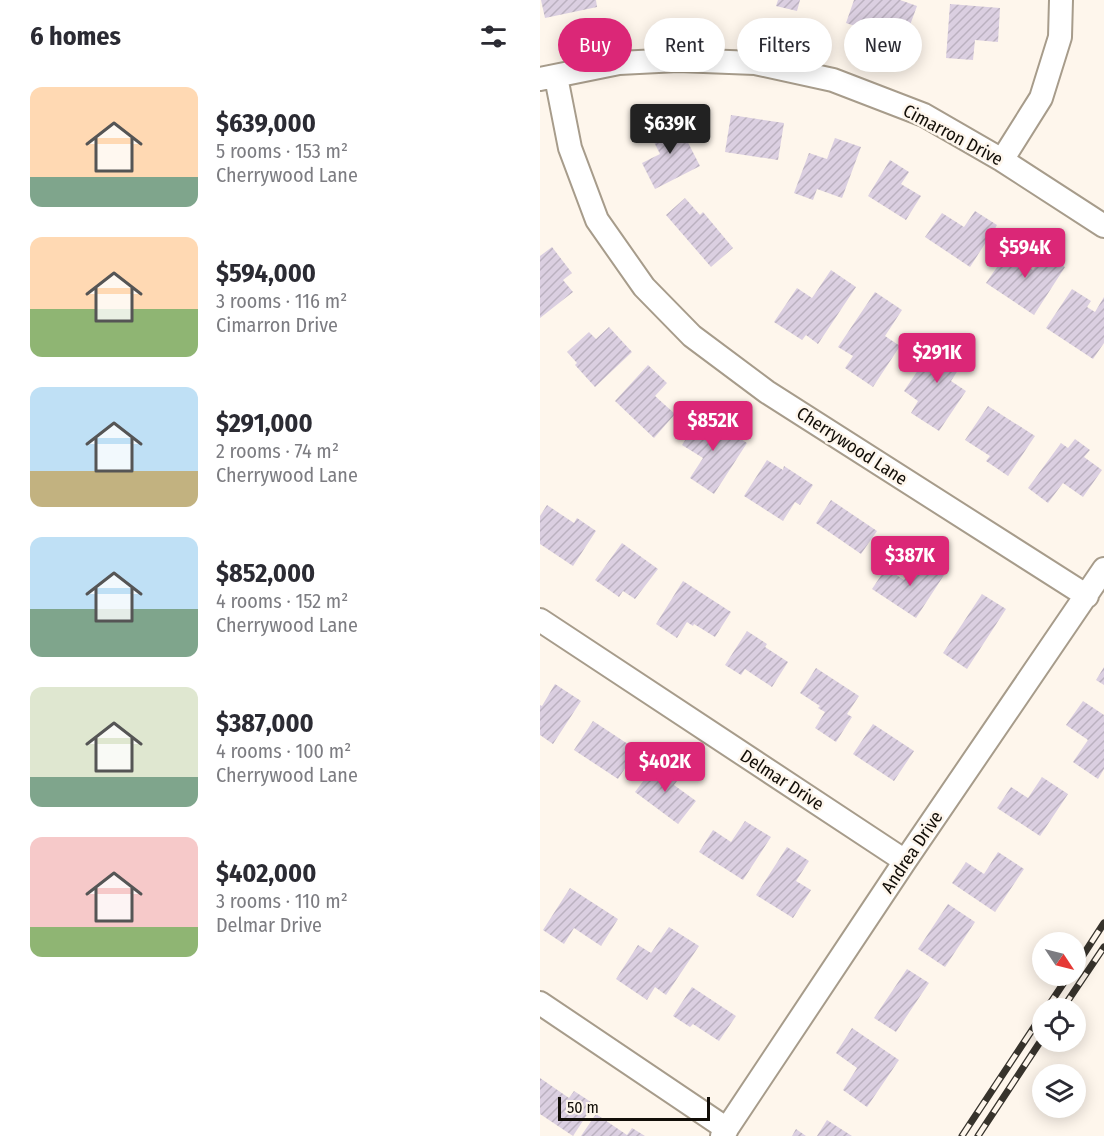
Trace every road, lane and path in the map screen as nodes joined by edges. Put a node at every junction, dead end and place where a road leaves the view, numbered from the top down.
1 (1061, 0) edge
2 (548, 78) edge
3 (1002, 160) junction
4 (1104, 226) edge
5 (1104, 569) edge
6 (1087, 596) junction
7 (540, 620) edge
8 (905, 861) junction
9 (540, 1004) edge
10 (725, 1132) edge

1 - 3 street
2 - 3 street, Cimarron Drive
2 - 6 street, Cherrywood Lane
3 - 4 street, Cimarron Drive
5 - 6 street, Andrea Drive
6 - 8 street, Andrea Drive
7 - 8 street, Delmar Drive
8 - 10 street, Andrea Drive
9 - 10 street

